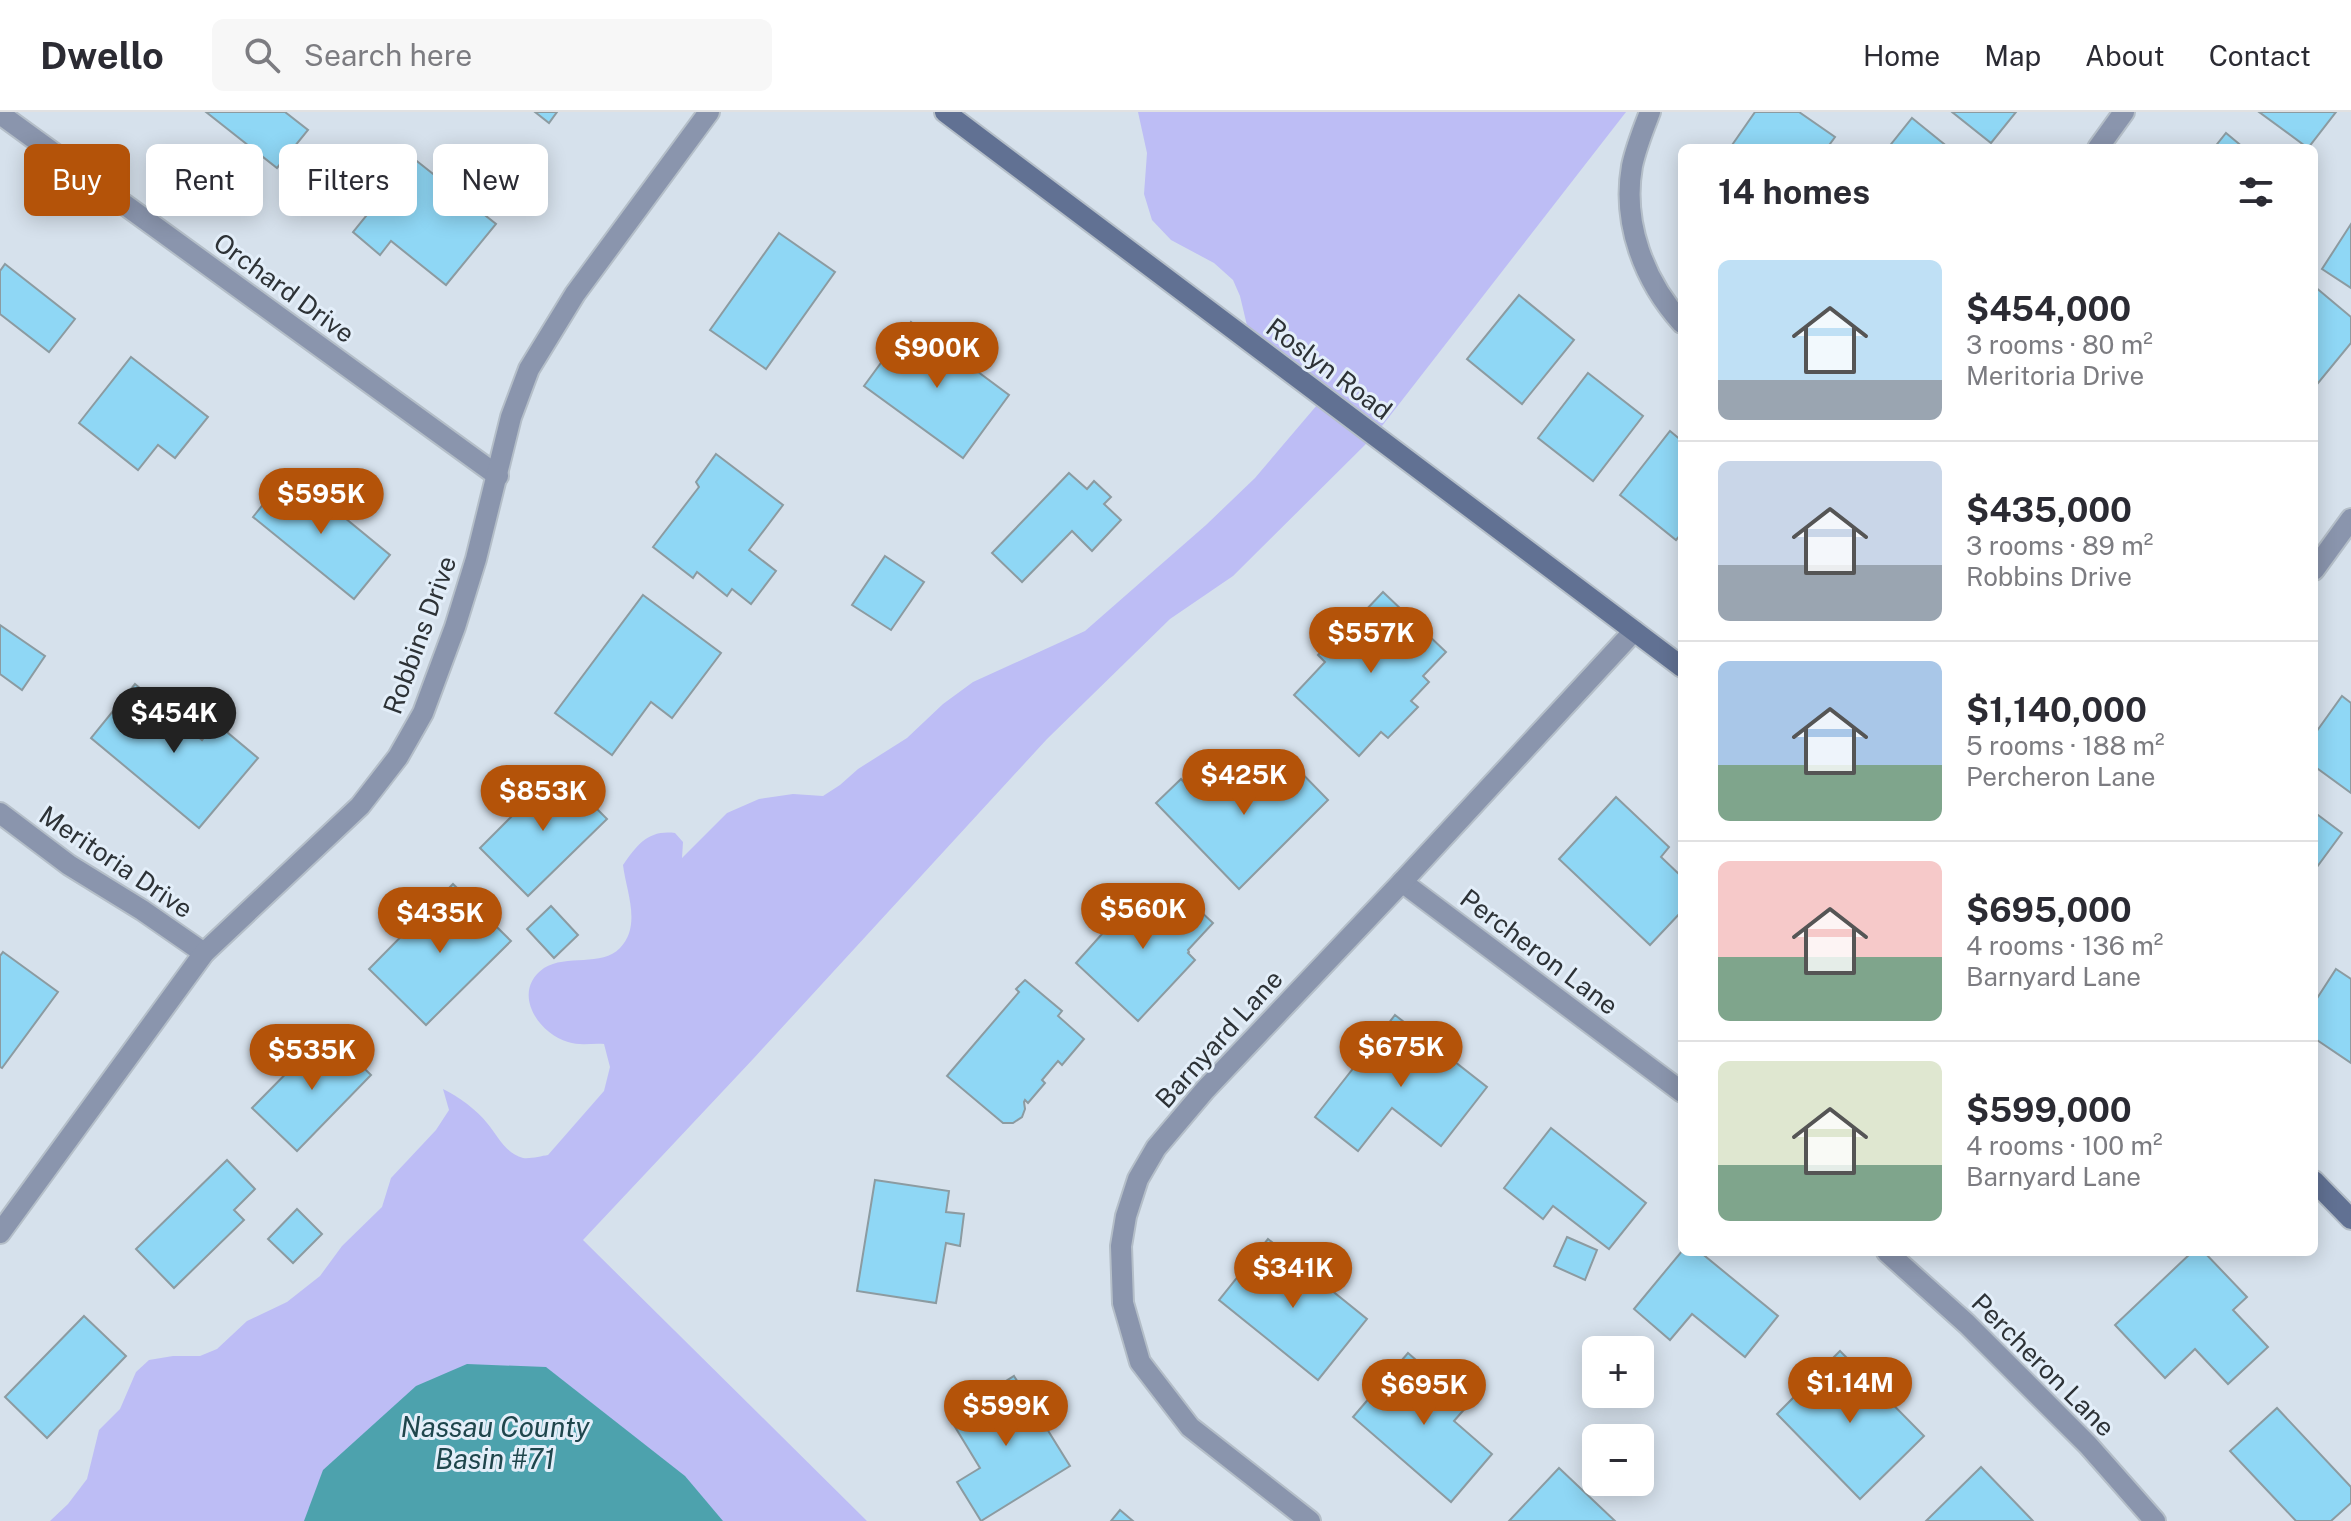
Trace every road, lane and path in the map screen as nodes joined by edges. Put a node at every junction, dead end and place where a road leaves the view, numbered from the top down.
1 (709, 112) edge
2 (945, 112) edge
3 (1650, 112) edge
4 (2124, 112) edge
5 (0, 114) edge
6 (2101, 144) edge
7 (1678, 319) edge
8 (498, 476) junction
9 (2351, 519) edge
10 (2318, 564) edge
11 (1634, 631) junction
12 (1678, 664) edge
13 (0, 813) edge
14 (1402, 882) junction
15 (204, 953) junction
16 (1678, 1089) edge
17 (2318, 1185) edge
18 (2351, 1219) edge
19 (0, 1233) edge
20 (1891, 1256) edge
21 (1310, 1521) edge
22 (2155, 1521) edge

1 - 8 street, Robbins Drive
2 - 11 main road, Roslyn Road
3 - 7 street
4 - 6 street
5 - 8 street, Orchard Drive
8 - 15 street, Robbins Drive
9 - 10 street
11 - 12 main road, Roslyn Road
11 - 14 street, Barnyard Lane
13 - 15 street, Meritoria Drive
14 - 16 street, Percheron Lane
14 - 21 street, Barnyard Lane
15 - 19 street, Robbins Drive
17 - 18 main road
20 - 22 street, Percheron Lane

